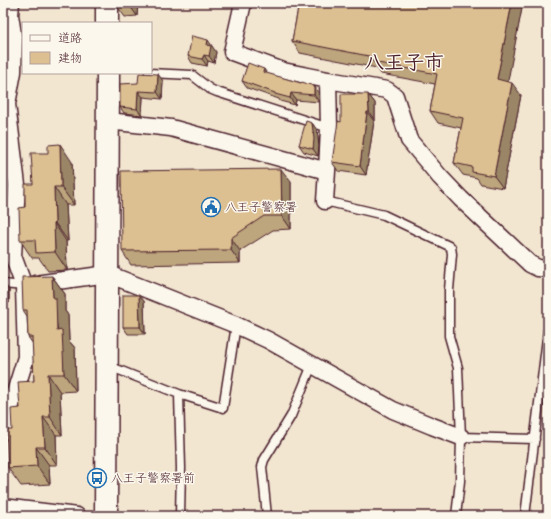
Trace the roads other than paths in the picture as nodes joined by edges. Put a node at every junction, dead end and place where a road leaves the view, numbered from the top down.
1 (11, 3) edge
2 (107, 3) edge
3 (243, 3) edge
4 (108, 22) edge
5 (8, 41) edge
6 (152, 73) edge
7 (108, 74) edge
8 (328, 80) junction
9 (108, 121) junction
10 (330, 128) junction
11 (327, 171) junction
12 (325, 201) joint
13 (548, 269) edge
14 (108, 274) junction
15 (3, 284) edge
16 (24, 286) junction
17 (236, 325) junction
18 (548, 330) edge
19 (106, 365) junction
20 (312, 365) junction
21 (178, 394) junction
22 (3, 431) edge
23 (461, 437) junction
24 (535, 439) junction
25 (3, 507) edge
26 (78, 516) edge
27 (106, 516) edge
28 (180, 516) edge
29 (267, 516) edge
30 (456, 516) edge
31 (525, 516) edge

1 - 5 street
2 - 4 street
3 - 8 street
5 - 16 street
6 - 10 lane
7 - 9 street
8 - 10 street
8 - 13 street
9 - 11 street
9 - 14 street
10 - 11 street
11 - 12 street
12 - 23 lane
14 - 16 street
14 - 17 street
14 - 19 street
15 - 16 lane
16 - 22 street
17 - 20 street
17 - 21 lane
18 - 24 lane
19 - 21 lane
19 - 27 street
20 - 23 street
20 - 29 lane
21 - 28 lane
23 - 24 lane
23 - 30 lane
24 - 31 lane
25 - 26 street

